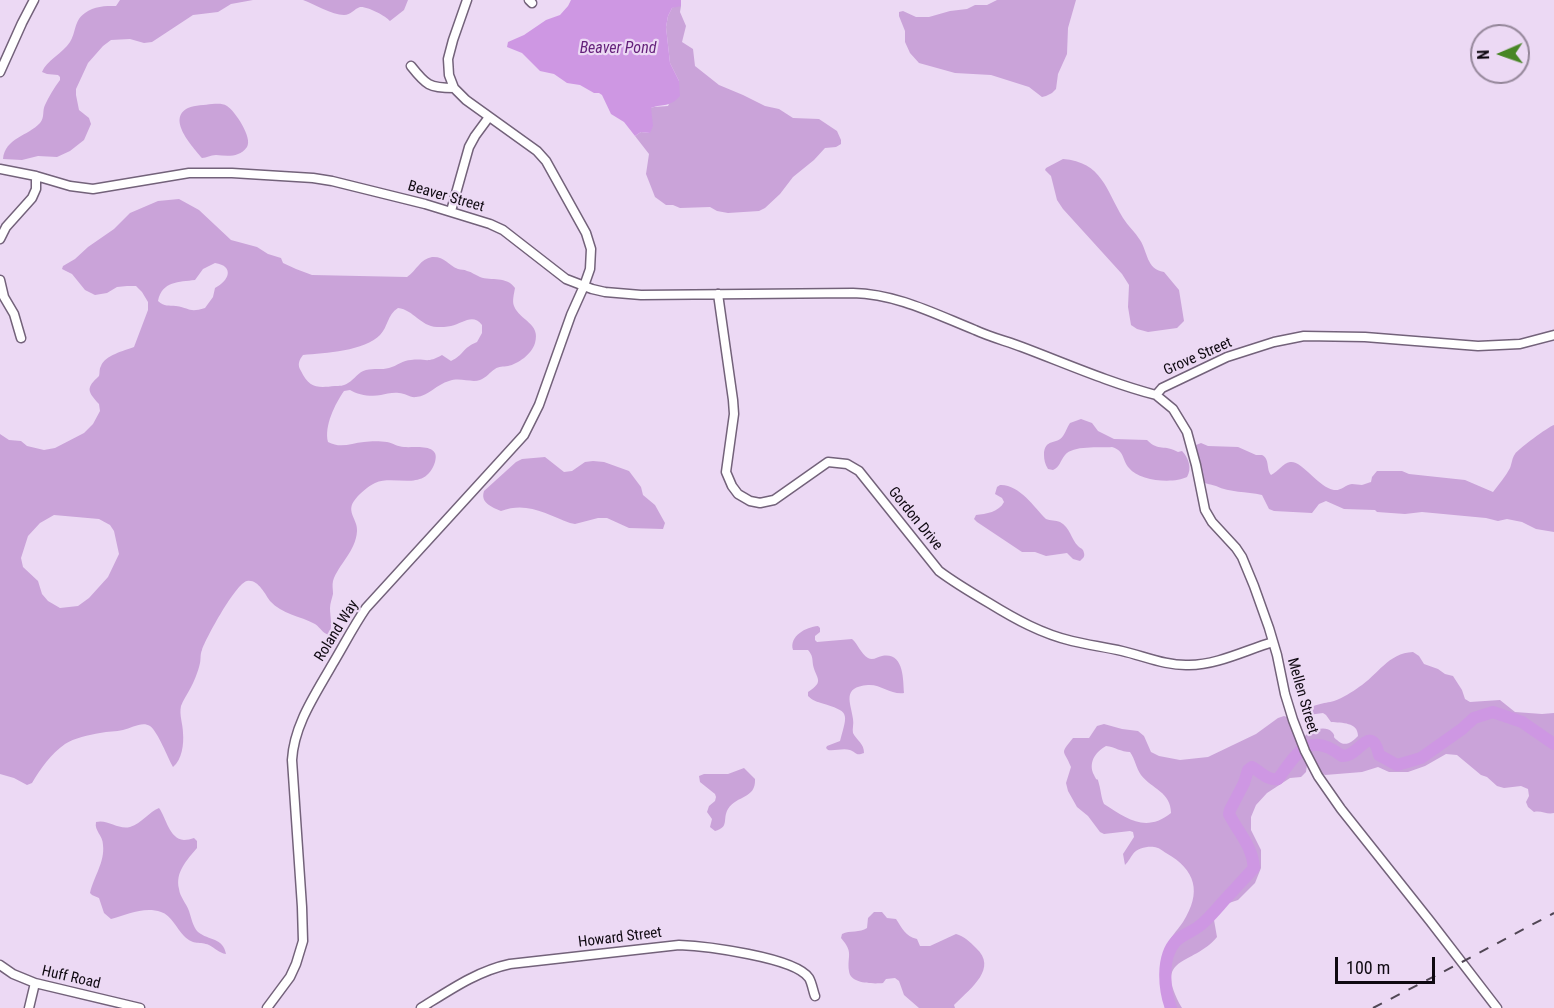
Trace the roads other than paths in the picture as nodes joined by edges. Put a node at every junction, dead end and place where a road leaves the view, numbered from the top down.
1 (34, 0) edge
2 (467, 0) edge
3 (411, 66) dead end
4 (0, 72) edge
5 (454, 88) junction
6 (489, 117) junction
7 (0, 169) edge
8 (36, 176) junction
9 (451, 211) junction
10 (0, 240) edge
11 (0, 280) edge
12 (584, 286) junction
13 (718, 294) junction
14 (870, 294) joint
15 (1554, 335) edge
16 (21, 338) dead end
17 (1156, 395) junction
18 (1273, 642) junction
19 (0, 965) edge
20 (35, 983) junction
21 (815, 996) dead end
22 (29, 1008) edge
23 (140, 1008) edge
24 (267, 1008) edge
25 (421, 1008) edge
26 (1497, 1008) edge

1 - 4 street
2 - 5 street
3 - 5 street
5 - 6 street, Roland Way
6 - 9 street
6 - 12 street, Roland Way
7 - 8 street, Beaver Street
8 - 9 street, Beaver Street
8 - 10 street
9 - 12 street, Beaver Street
11 - 16 street
12 - 13 street, Beaver Street
12 - 24 street, Roland Way
13 - 14 street, Beaver Street
13 - 18 street, Gordon Drive
14 - 17 street, Grove Street
15 - 17 street, Grove Street
17 - 18 street, Mellen Street
18 - 26 street, Mellen Street
19 - 20 street, Huff Road
20 - 22 street
20 - 23 street, Huff Road
21 - 25 street, Howard Street

